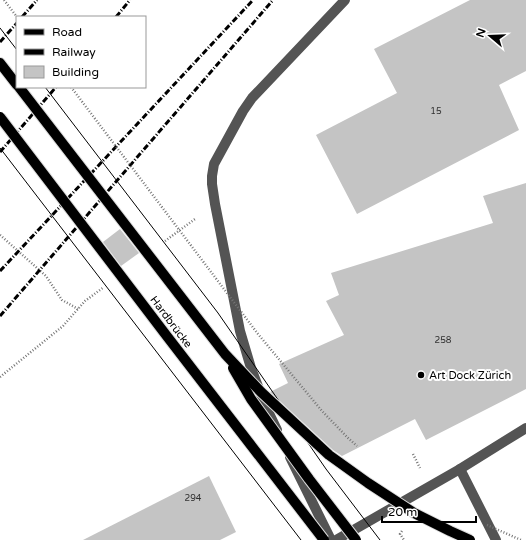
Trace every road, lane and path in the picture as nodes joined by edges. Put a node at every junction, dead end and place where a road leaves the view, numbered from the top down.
1 (4, 0) edge
2 (345, 0) edge
3 (16, 16) edge
4 (0, 63) edge
5 (16, 83) edge
6 (20, 88) edge
7 (72, 88) edge
8 (0, 116) edge
9 (0, 236) edge
10 (78, 309) dead end
11 (225, 354) junction
12 (526, 428) edge
13 (360, 448) dead end
14 (460, 469) junction
15 (486, 525) dead end
16 (324, 540) edge
17 (331, 540) edge
18 (336, 540) edge
19 (356, 540) edge
20 (470, 540) edge
21 (496, 540) edge
22 (521, 540) edge

1 - 3 path
2 - 17 lane
4 - 5 main road, Hardbrücke
6 - 11 main road, Hardbrücke, bridge
7 - 13 path, bridge
8 - 16 main road, Hardbrücke, bridge
9 - 10 path
11 - 19 main road, Hardbrücke, bridge
11 - 20 main road, Hardbrücke, bridge
12 - 14 lane
14 - 18 lane
14 - 21 lane
15 - 22 path, bridge

